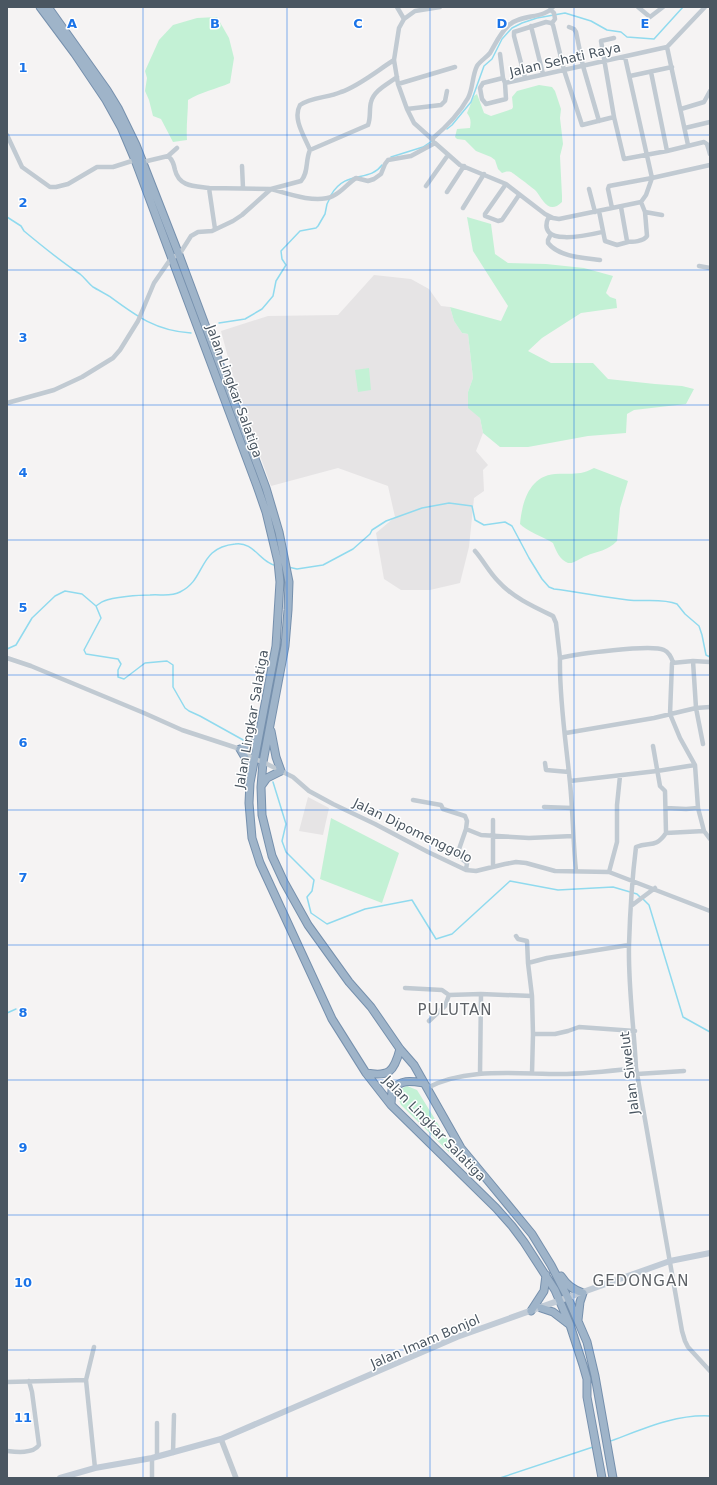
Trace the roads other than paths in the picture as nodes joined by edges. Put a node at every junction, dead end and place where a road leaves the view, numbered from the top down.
1 (40, 7) edge
2 (48, 7) edge
3 (397, 7) edge
4 (440, 7) edge
5 (638, 7) edge
6 (663, 7) edge
7 (705, 7) edge
8 (428, 8) edge
9 (553, 10) edge
10 (404, 19) junction
11 (554, 21) junction
12 (531, 26) junction
13 (569, 27) dead end
14 (614, 38) dead end
15 (667, 47) junction
16 (500, 54) dead end
17 (625, 57) junction
18 (394, 60) junction
19 (605, 61) junction
20 (583, 66) junction
21 (455, 67) dead end
22 (672, 67) junction
23 (564, 70) junction
24 (651, 72) junction
25 (543, 74) junction
26 (397, 76) junction
27 (630, 76) junction
28 (525, 78) junction
29 (504, 81) junction
30 (398, 84) junction
31 (447, 91) dead end
32 (710, 92) edge
33 (407, 109) junction
34 (681, 109) junction
35 (614, 117) junction
36 (599, 121) junction
37 (710, 122) edge
38 (685, 128) junction
39 (7, 135) edge
40 (433, 141) junction
41 (688, 145) junction
42 (177, 148) dead end
43 (310, 150) junction
44 (667, 152) junction
45 (710, 154) edge
46 (448, 155) junction
47 (168, 156) junction
48 (647, 156) junction
49 (139, 161) junction
50 (710, 165) edge
51 (242, 166) dead end
52 (464, 166) junction
53 (484, 174) junction
54 (652, 178) junction
55 (506, 184) junction
56 (426, 186) dead end
57 (209, 188) junction
58 (243, 188) junction
59 (271, 189) junction
60 (590, 189) dead end
61 (447, 192) dead end
62 (519, 195) junction
63 (641, 202) junction
64 (621, 207) junction
65 (462, 208) dead end
66 (612, 208) junction
67 (597, 212) junction
68 (645, 212) junction
69 (662, 215) dead end
70 (549, 216) junction
71 (215, 229) junction
72 (602, 232) junction
73 (551, 234) junction
74 (628, 242) junction
75 (175, 256) junction
76 (600, 260) dead end
77 (699, 266) dead end
78 (710, 268) edge
79 (7, 403) edge
80 (476, 551) dead end
81 (288, 610) junction
82 (280, 611) junction
83 (7, 658) edge
84 (560, 658) junction
85 (693, 661) junction
86 (673, 662) junction
87 (710, 662) edge
88 (710, 707) edge
89 (696, 708) junction
90 (670, 714) junction
91 (270, 726) junction
92 (566, 733) junction
93 (258, 738) junction
94 (703, 744) dead end
95 (653, 746) dead end
96 (240, 749) junction
97 (254, 759) junction
98 (263, 762) junction
99 (545, 763) dead end
100 (695, 765) junction
101 (281, 771) junction
102 (657, 771) junction
103 (569, 772) junction
104 (620, 776) junction
105 (570, 781) junction
106 (250, 783) junction
107 (262, 787) junction
108 (413, 800) dead end
109 (544, 807) dead end
110 (572, 808) junction
111 (666, 808) junction
112 (698, 808) junction
113 (493, 820) dead end
114 (466, 829) junction
115 (704, 831) junction
116 (666, 833) junction
117 (493, 835) junction
118 (573, 836) junction
119 (710, 839) edge
120 (493, 867) junction
121 (466, 870) junction
122 (576, 871) junction
123 (609, 872) junction
124 (632, 880) junction
125 (655, 888) junction
126 (631, 906) junction
127 (710, 911) edge
128 (516, 936) dead end
129 (629, 945) junction
130 (528, 963) junction
131 (404, 988) dead end
132 (481, 994) junction
133 (448, 995) junction
134 (532, 996) junction
135 (429, 1021) dead end
136 (635, 1031) junction
137 (533, 1034) junction
138 (400, 1049) junction
139 (636, 1068) junction
140 (684, 1071) dead end
141 (366, 1073) junction
142 (480, 1074) junction
143 (532, 1074) junction
144 (637, 1074) junction
145 (426, 1086) junction
146 (391, 1105) junction
147 (710, 1253) edge
148 (670, 1261) junction
149 (551, 1265) junction
150 (546, 1275) junction
151 (582, 1293) junction
152 (568, 1298) junction
153 (560, 1300) junction
154 (540, 1308) junction
155 (531, 1311) junction
156 (578, 1324) junction
157 (570, 1325) junction
158 (94, 1347) dead end
159 (710, 1371) edge
160 (86, 1380) junction
161 (28, 1381) junction
162 (7, 1382) edge
163 (174, 1415) dead end
164 (157, 1423) dead end
165 (222, 1439) junction
166 (7, 1451) edge
167 (173, 1453) junction
168 (154, 1457) junction
169 (95, 1468) junction
170 (60, 1478) edge
171 (152, 1478) edge
172 (236, 1478) edge
173 (602, 1478) edge
174 (613, 1478) edge

1 - 49 highway, Jalan Lingkar Salatiga
2 - 49 highway, Jalan Lingkar Salatiga
3 - 10 street
4 - 8 street
5 - 6 street
7 - 15 street
8 - 10 street
9 - 11 street
9 - 40 street
10 - 18 street
11 - 12 street
11 - 23 street
12 - 25 street
12 - 28 street
13 - 20 street
14 - 19 street
15 - 17 street, Jalan Sehati Raya
15 - 22 street
16 - 29 street
17 - 19 street, Jalan Sehati Raya
17 - 27 street
18 - 26 street
18 - 43 street
19 - 20 street, Jalan Sehati Raya
19 - 35 street
20 - 23 street, Jalan Sehati Raya
20 - 36 street
21 - 30 street
22 - 24 street
22 - 34 street
23 - 25 street, Jalan Sehati Raya
23 - 36 street
24 - 27 street
24 - 44 street
25 - 28 street, Jalan Sehati Raya
26 - 30 street
26 - 43 street
27 - 48 street
28 - 29 street, Jalan Sehati Raya
29 - 29 street, Jalan Sehati Raya
30 - 33 street
31 - 33 street
32 - 34 street
33 - 40 street
34 - 38 street
35 - 36 street
35 - 48 street
37 - 38 street
38 - 41 street
39 - 49 street
40 - 46 street
40 - 59 street
41 - 44 street
41 - 45 street
42 - 47 street
43 - 59 street
44 - 48 street
46 - 52 street
46 - 56 street
47 - 49 street
47 - 57 street
48 - 54 street
49 - 75 highway, Jalan Lingkar Salatiga
50 - 54 street
51 - 58 street
52 - 53 street
52 - 61 street
53 - 55 street
53 - 65 street
54 - 63 street
54 - 66 street
55 - 62 street
55 - 62 street
57 - 58 street
57 - 71 street
58 - 59 street
59 - 71 street
60 - 67 street
62 - 70 street
63 - 64 street
63 - 68 street
64 - 66 street
64 - 74 street
66 - 67 street
67 - 70 street
67 - 72 street
68 - 69 street
68 - 74 street
70 - 73 street
71 - 75 street
72 - 73 street
72 - 74 street
73 - 76 street
75 - 79 street
75 - 81 highway, Jalan Lingkar Salatiga
75 - 82 highway, Jalan Lingkar Salatiga
77 - 78 street
80 - 84 street
81 - 82 highway
81 - 91 highway, Jalan Lingkar Salatiga
82 - 93 highway, Jalan Lingkar Salatiga
83 - 96 street, Jalan Dipomenggolo
84 - 86 street
84 - 92 street
85 - 86 street
85 - 87 street
85 - 89 street
86 - 90 street
88 - 89 street
89 - 90 street
89 - 94 street
90 - 92 street
90 - 100 street
91 - 98 highway, Jalan Lingkar Salatiga
91 - 101 highway
92 - 103 street
93 - 96 highway
93 - 97 highway, Jalan Lingkar Salatiga
95 - 102 street
96 - 97 street, Jalan Dipomenggolo
96 - 106 highway
97 - 98 street, Jalan Dipomenggolo
97 - 106 highway, Jalan Lingkar Salatiga
98 - 101 street, Jalan Dipomenggolo
98 - 107 highway, Jalan Lingkar Salatiga
99 - 103 street
100 - 102 street
100 - 112 street
101 - 107 highway
101 - 121 street, Jalan Dipomenggolo
102 - 104 street
102 - 111 street
103 - 105 street
104 - 105 street
104 - 123 street
105 - 110 street
106 - 141 highway, Jalan Lingkar Salatiga
107 - 138 highway, Jalan Lingkar Salatiga
108 - 114 street
109 - 110 street
110 - 118 street
111 - 112 street
111 - 116 street
112 - 115 street
113 - 117 street
114 - 117 street
114 - 121 street
115 - 116 street
115 - 119 street
116 - 124 street, Jalan Siwelut
117 - 118 street
117 - 120 street
118 - 122 street
120 - 121 street, Jalan Dipomenggolo
120 - 122 street, Jalan Dipomenggolo
122 - 123 street, Jalan Dipomenggolo
123 - 124 street, Jalan Dipomenggolo
124 - 125 street, Jalan Dipomenggolo
124 - 126 street, Jalan Siwelut
125 - 126 street
125 - 127 street, Jalan Dipomenggolo
126 - 129 street, Jalan Siwelut
128 - 130 street
129 - 130 street
129 - 136 street, Jalan Siwelut
130 - 134 street
131 - 133 street
132 - 133 street
132 - 134 street
132 - 142 street
133 - 135 street
134 - 137 street
136 - 137 street
136 - 139 street, Jalan Siwelut
137 - 143 street
138 - 141 highway
138 - 145 highway, Jalan Lingkar Salatiga
139 - 143 street
139 - 144 street, Jalan Siwelut
140 - 144 street
141 - 146 highway, Jalan Lingkar Salatiga
142 - 143 street
142 - 145 street
144 - 148 street, Jalan Siwelut
145 - 146 highway
145 - 149 highway, Jalan Lingkar Salatiga
146 - 150 highway, Jalan Lingkar Salatiga
147 - 148 main road, Jalan Imam Bonjol
148 - 151 main road, Jalan Imam Bonjol
148 - 159 street, Jalan Siwelut
149 - 151 highway
149 - 152 highway, Jalan Lingkar Salatiga
150 - 153 highway, Jalan Lingkar Salatiga
150 - 155 highway
151 - 152 main road, Jalan Imam Bonjol
151 - 156 highway
152 - 153 main road, Jalan Imam Bonjol
152 - 156 highway, Jalan Lingkar Salatiga
153 - 154 main road, Jalan Imam Bonjol
153 - 157 highway, Jalan Lingkar Salatiga
154 - 155 main road, Jalan Imam Bonjol
154 - 157 highway
155 - 165 main road, Jalan Imam Bonjol
156 - 174 highway, Jalan Lingkar Salatiga
157 - 173 highway, Jalan Lingkar Salatiga
158 - 160 street
160 - 161 street
160 - 169 street
161 - 162 street
161 - 166 street
163 - 167 street
164 - 168 street
165 - 167 main road, Jalan Imam Bonjol
165 - 172 street
167 - 168 main road, Jalan Imam Bonjol
168 - 169 main road, Jalan Imam Bonjol
168 - 171 street
169 - 170 main road, Jalan Imam Bonjol

